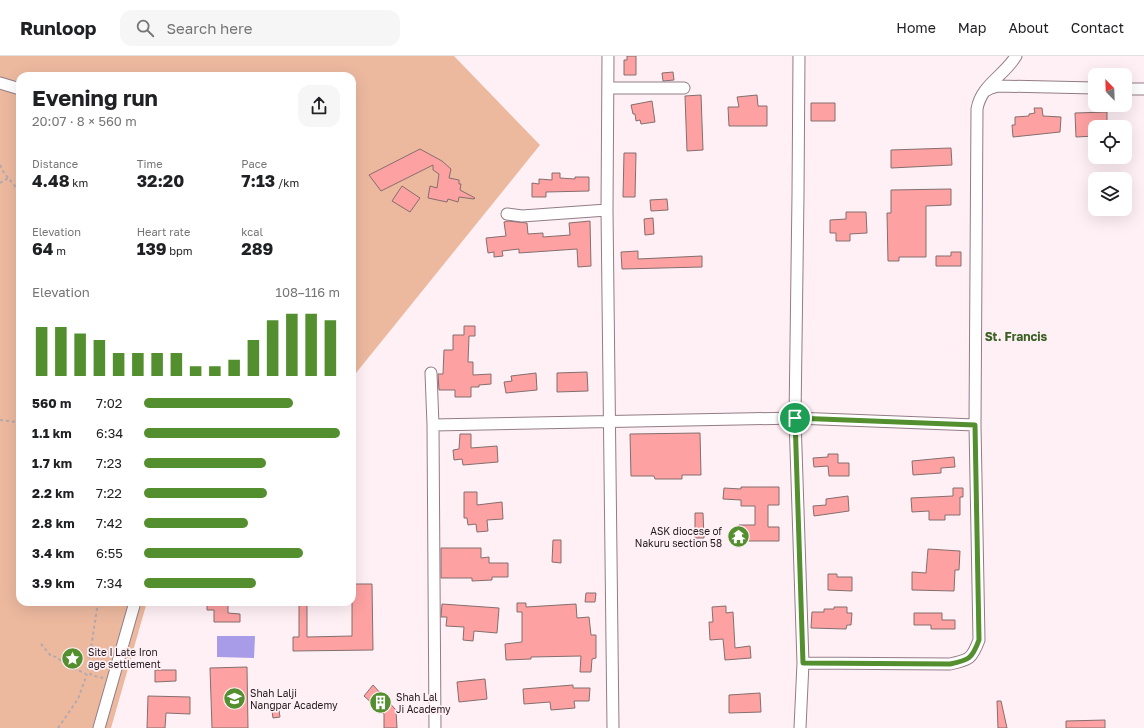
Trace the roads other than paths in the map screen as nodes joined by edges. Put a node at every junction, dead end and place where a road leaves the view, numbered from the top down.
1 (608, 56) edge
2 (799, 56) edge
3 (1016, 56) edge
4 (0, 83) edge
5 (16, 88) edge
6 (608, 88) junction
7 (684, 88) dead end
8 (1088, 88) edge
9 (1132, 89) edge
10 (1144, 89) edge
11 (984, 91) junction
12 (607, 210) junction
13 (507, 214) dead end
14 (431, 373) dead end
15 (795, 418) junction
16 (609, 423) junction
17 (433, 425) junction
18 (975, 425) junction
19 (134, 606) edge
20 (803, 663) junction
21 (99, 728) edge
22 (435, 728) edge
23 (612, 728) edge
24 (800, 728) edge

1 - 6 street
2 - 15 street
3 - 11 street
4 - 5 street
6 - 7 street
6 - 12 street
8 - 11 street
9 - 10 street
11 - 18 street
12 - 13 street
12 - 16 street
14 - 17 street
15 - 16 street
15 - 18 street
15 - 20 street
16 - 17 street
16 - 23 street
17 - 22 street
18 - 20 street
19 - 21 street
20 - 24 street

